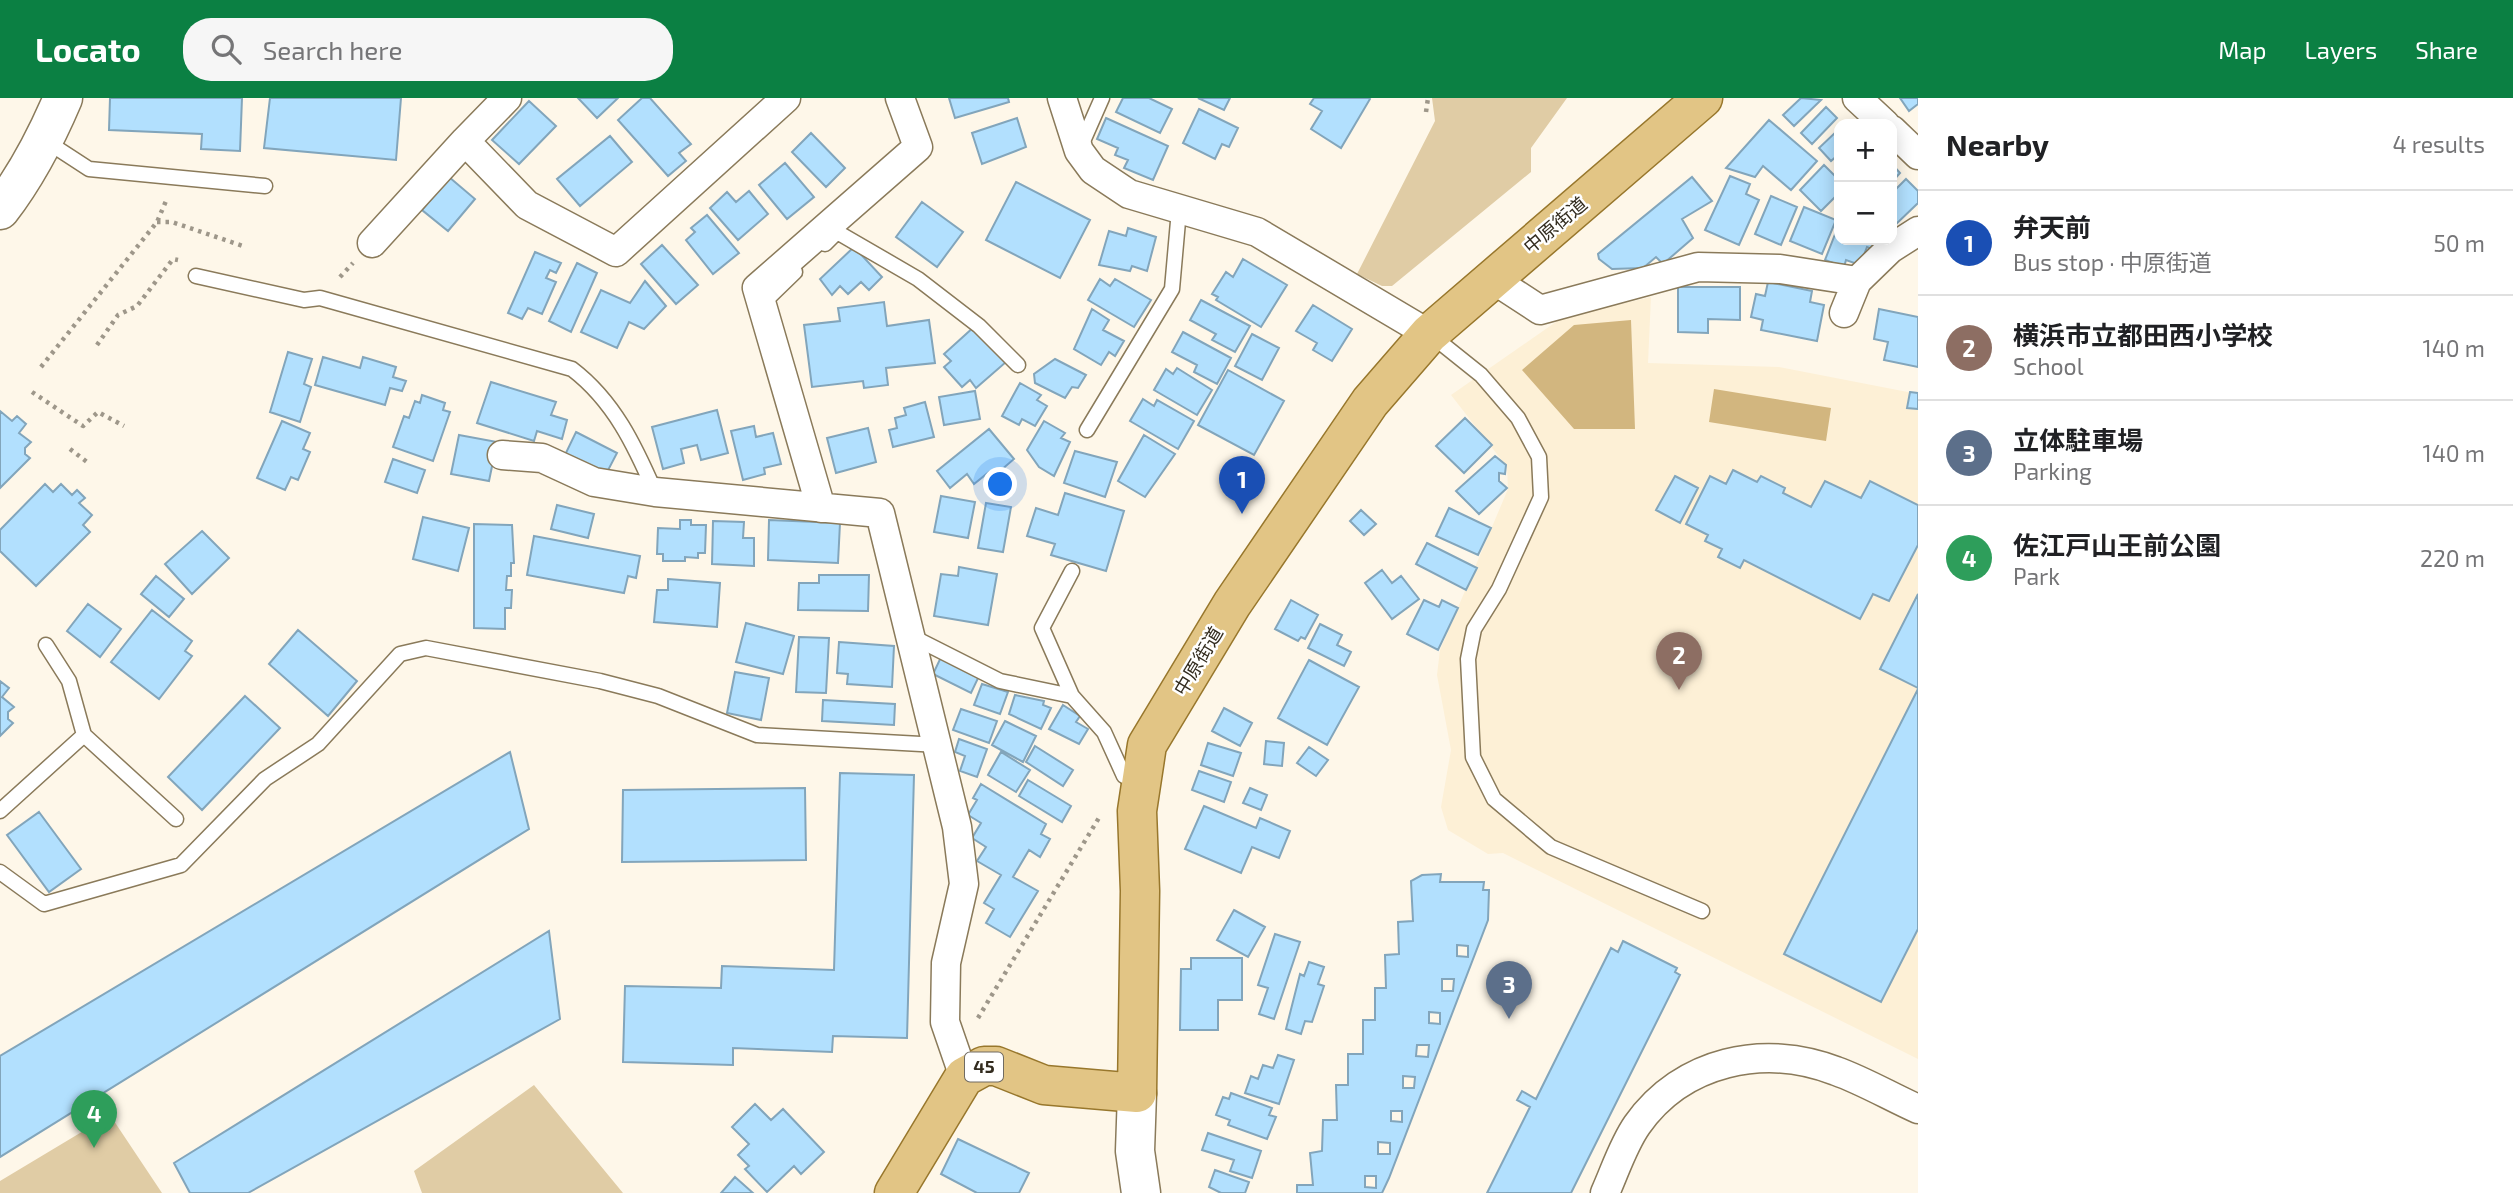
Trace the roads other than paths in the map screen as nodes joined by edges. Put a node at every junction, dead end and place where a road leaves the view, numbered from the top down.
1 (63, 98) edge
2 (507, 98) edge
3 (786, 98) edge
4 (900, 98) edge
5 (1062, 98) edge
6 (1102, 98) edge
7 (1857, 98) edge
8 (1697, 99) edge
9 (1880, 119) edge
10 (1897, 135) edge
11 (45, 140) junction
12 (465, 141) junction
13 (1079, 151) junction
14 (1918, 155) edge
15 (265, 186) dead end
16 (0, 210) edge
17 (1179, 210) junction
18 (1918, 231) edge
19 (372, 243) road end
20 (196, 276) dead end
21 (1491, 278) junction
22 (1857, 281) junction
23 (761, 305) junction
24 (1844, 313) dead end
25 (1429, 334) junction
26 (1018, 365) dead end
27 (1087, 430) dead end
28 (502, 456) dead end
29 (655, 492) junction
30 (821, 508) junction
31 (1072, 571) dead end
32 (908, 635) junction
33 (46, 645) dead end
34 (1072, 696) junction
35 (84, 735) junction
36 (939, 746) junction
37 (1124, 776) road end
38 (0, 811) edge
39 (176, 819) dead end
40 (0, 872) edge
41 (1702, 911) dead end
42 (960, 1065) junction
43 (1137, 1093) junction
44 (1918, 1109) edge
45 (894, 1193) edge
46 (1141, 1193) edge
47 (1605, 1193) edge

1 - 11 street
2 - 12 street
3 - 12 street
4 - 23 street
5 - 13 street
6 - 13 lane
7 - 9 street
8 - 21 main road, 中原街道
10 - 14 street
11 - 15 lane
11 - 16 street
12 - 19 street
13 - 17 street
17 - 25 street
17 - 27 lane
18 - 22 street
20 - 29 lane
21 - 22 street
21 - 25 main road, 中原街道
22 - 24 street
23 - 26 lane
23 - 30 street
25 - 41 lane
25 - 43 main road, 中原街道
28 - 29 street
29 - 30 street
30 - 32 street
31 - 34 lane
32 - 34 lane
32 - 36 street
33 - 35 lane
34 - 37 lane
35 - 38 lane
35 - 39 lane
36 - 40 lane
36 - 42 street
42 - 43 main road, 45
42 - 45 main road, 45
43 - 46 street
44 - 47 street

